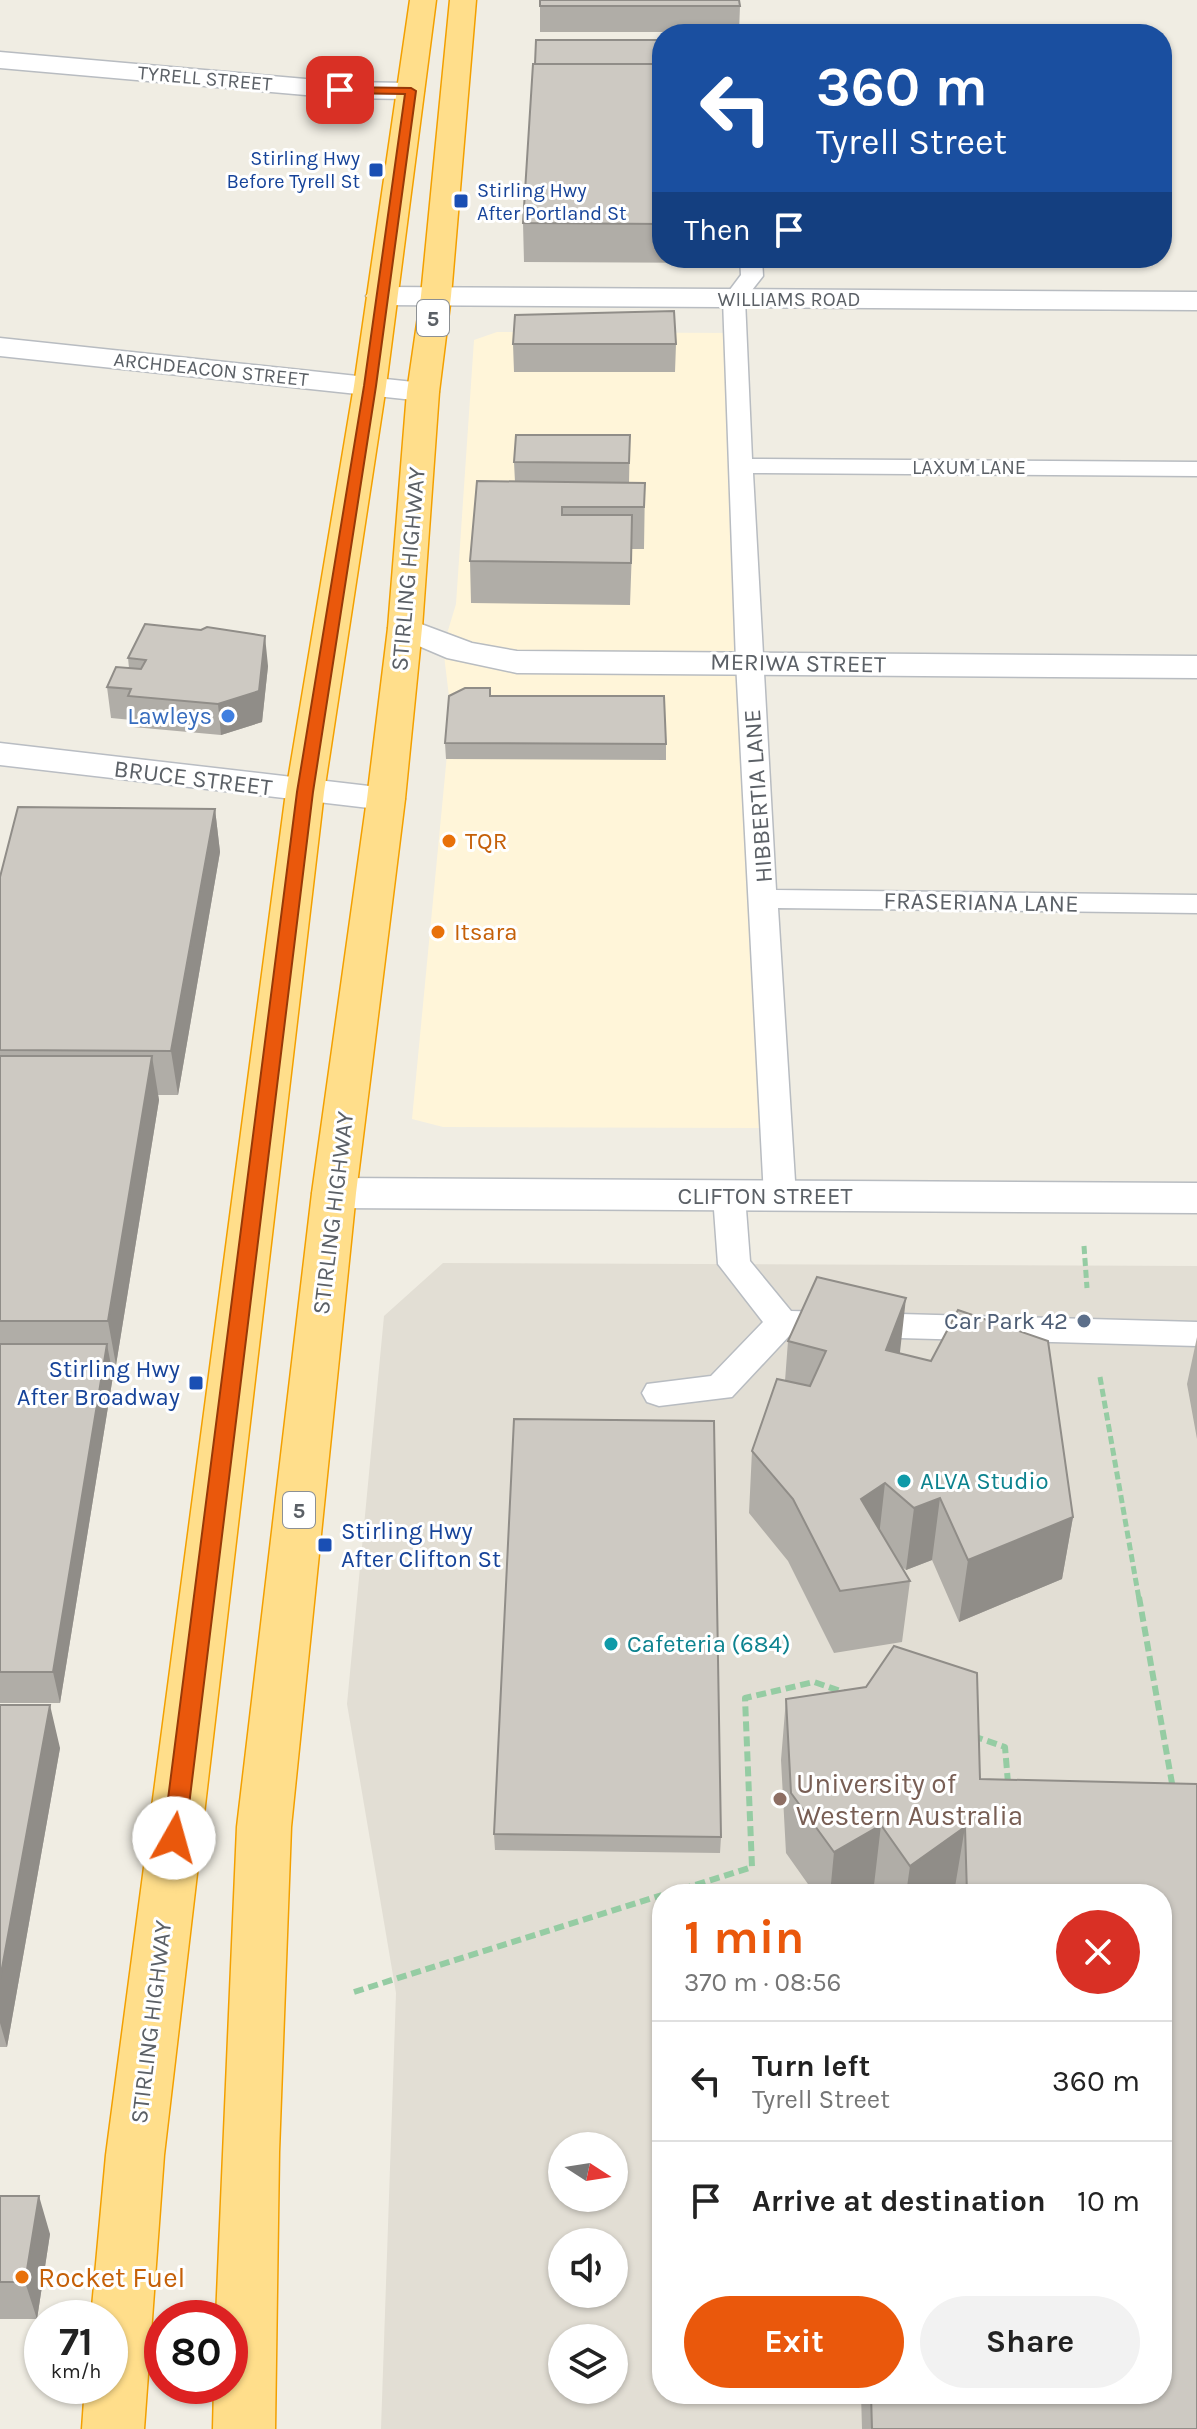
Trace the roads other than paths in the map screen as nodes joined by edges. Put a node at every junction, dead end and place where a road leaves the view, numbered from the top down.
1 (423, 0) edge
2 (463, 0) edge
3 (0, 60) edge
4 (411, 91) junction
5 (752, 268) edge
6 (381, 296) junction
7 (436, 296) junction
8 (734, 299) junction
9 (1197, 301) edge
10 (0, 347) edge
11 (370, 386) junction
12 (423, 392) junction
13 (741, 466) junction
14 (1197, 469) edge
15 (405, 628) junction
16 (749, 662) junction
17 (1197, 667) edge
18 (0, 754) edge
19 (305, 792) junction
20 (386, 799) junction
21 (765, 899) junction
22 (1197, 904) edge
23 (334, 1193) junction
24 (729, 1196) junction
25 (780, 1197) junction
26 (1197, 1198) edge
27 (782, 1323) junction
28 (1197, 1334) edge
29 (659, 1393) dead end
30 (113, 2429) edge
31 (244, 2429) edge

1 - 4 highway, STIRLING HIGHWAY
2 - 7 highway, STIRLING HIGHWAY / 5
3 - 4 street, TYRELL STREET
4 - 6 highway, STIRLING HIGHWAY
5 - 8 lane, HIBBERTIA LANE
6 - 7 street, WILLIAMS ROAD
6 - 11 highway, STIRLING HIGHWAY
7 - 8 street, WILLIAMS ROAD
7 - 12 highway, STIRLING HIGHWAY / 5
8 - 9 street, WILLIAMS ROAD
8 - 13 lane, HIBBERTIA LANE
10 - 11 street, ARCHDEACON STREET
11 - 12 street, ARCHDEACON STREET
11 - 19 highway, STIRLING HIGHWAY
12 - 15 highway, STIRLING HIGHWAY / 5
13 - 14 lane, LAXUM LANE
13 - 16 lane, HIBBERTIA LANE
15 - 16 street, MERIWA STREET
15 - 20 highway, STIRLING HIGHWAY / 5
16 - 17 street, MERIWA STREET
16 - 21 lane, HIBBERTIA LANE
18 - 19 street, BRUCE STREET
19 - 20 street, BRUCE STREET
19 - 30 highway, STIRLING HIGHWAY
20 - 23 highway, STIRLING HIGHWAY / 5
21 - 22 lane, FRASERIANA LANE
21 - 25 lane, HIBBERTIA LANE
23 - 24 street, CLIFTON STREET
23 - 31 highway, STIRLING HIGHWAY / 5
24 - 25 street, CLIFTON STREET
24 - 27 lane
25 - 26 street, CLIFTON STREET
27 - 28 lane
27 - 29 lane

